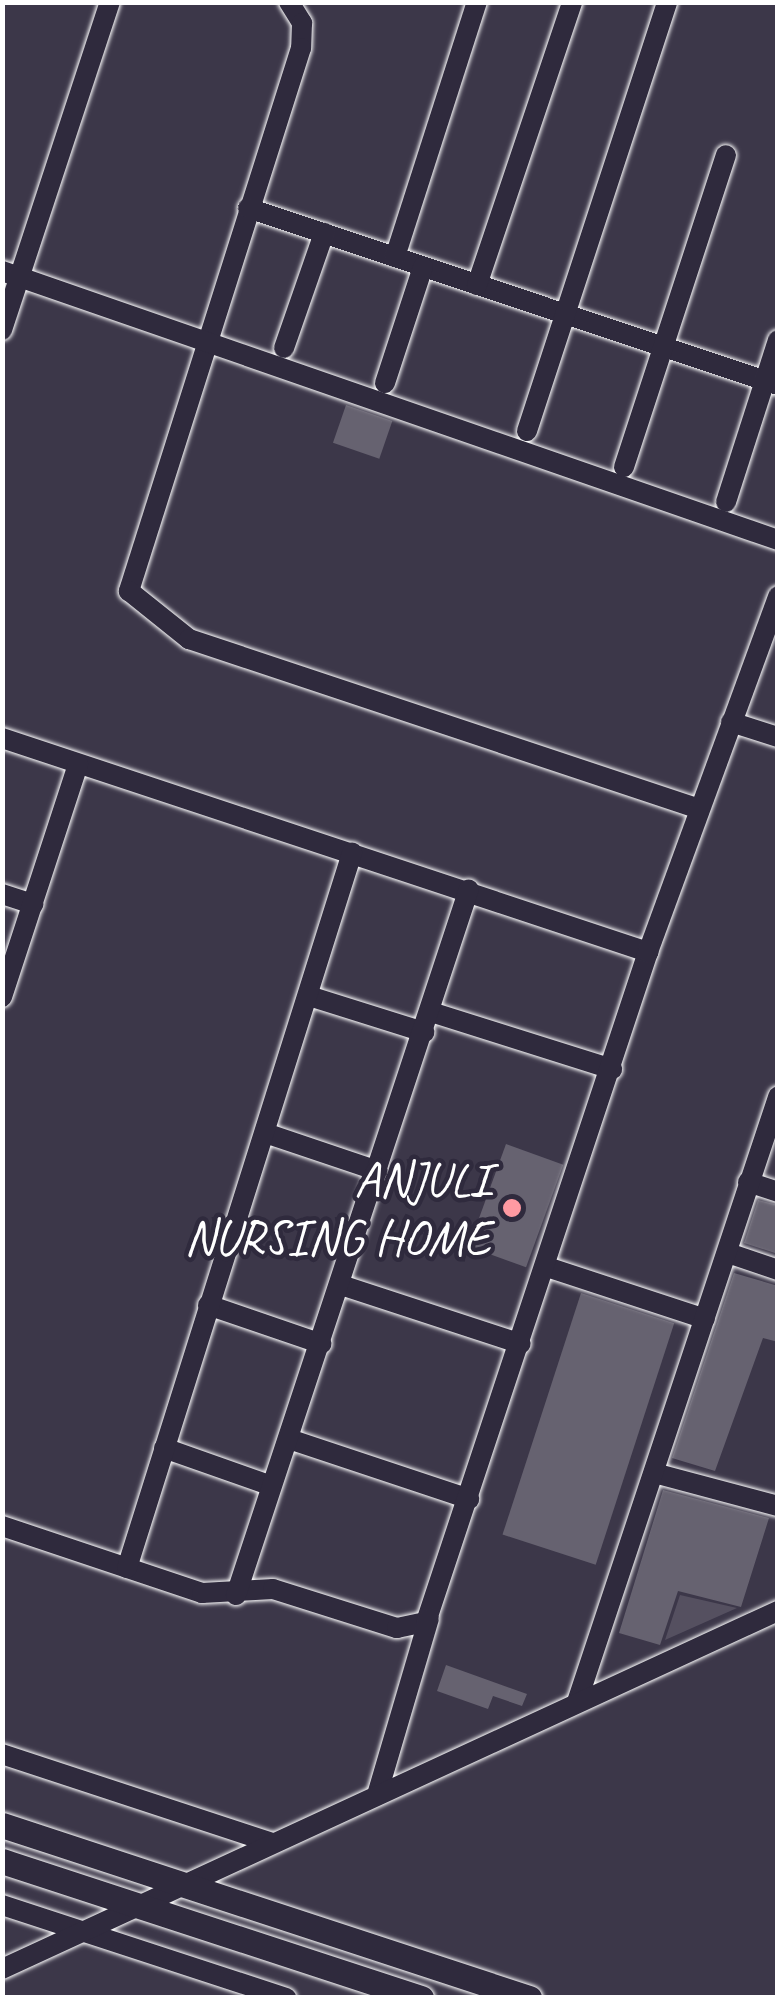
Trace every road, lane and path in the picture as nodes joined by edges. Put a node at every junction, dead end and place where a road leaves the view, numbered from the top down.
1 (110, 2) edge
2 (288, 2) edge
3 (478, 2) edge
4 (572, 2) edge
5 (667, 2) edge
6 (726, 155) dead end
7 (248, 208) junction
8 (324, 233) junction
9 (395, 257) junction
10 (423, 266) junction
11 (11, 274) edge
12 (477, 284) junction
13 (563, 313) junction
14 (2, 330) edge
15 (778, 340) edge
16 (204, 341) junction
17 (663, 347) junction
18 (284, 348) dead end
19 (771, 383) edge
20 (385, 384) dead end
21 (527, 431) dead end
22 (624, 467) dead end
23 (726, 502) dead end
24 (778, 540) edge
25 (778, 596) edge
26 (731, 722) junction
27 (778, 737) edge
28 (2, 738) edge
29 (78, 764) junction
30 (699, 808) junction
31 (352, 853) junction
32 (469, 889) junction
33 (2, 894) edge
34 (33, 904) junction
35 (648, 952) junction
36 (309, 996) junction
37 (2, 997) edge
38 (428, 1022) junction
39 (612, 1069) junction
40 (776, 1107) edge
41 (266, 1133) junction
42 (378, 1171) junction
43 (748, 1182) junction
44 (778, 1192) edge
45 (728, 1253) junction
46 (546, 1267) junction
47 (778, 1270) edge
48 (341, 1285) junction
49 (208, 1305) junction
50 (705, 1319) junction
51 (322, 1344) junction
52 (521, 1344) junction
53 (289, 1439) junction
54 (164, 1448) junction
55 (654, 1472) junction
56 (272, 1486) junction
57 (470, 1499) junction
58 (778, 1506) edge
59 (2, 1526) edge
60 (127, 1568) junction
61 (440, 1582) junction
62 (778, 1589) edge
63 (236, 1595) junction
64 (774, 1613) edge
65 (577, 1702) junction
66 (2, 1754) edge
67 (376, 1795) junction
68 (2, 1825) edge
69 (273, 1843) junction
70 (2, 1861) edge
71 (178, 1883) junction
72 (138, 1905) junction
73 (2, 1906) edge
74 (80, 1932) junction
75 (2, 1969) edge
76 (379, 1991) edge
77 (286, 1998) edge
78 (422, 1998) edge
79 (530, 1998) edge

1 - 11 street
2 - 7 street
3 - 9 street
4 - 12 street
5 - 13 street
6 - 17 street
7 - 8 street
7 - 16 street
8 - 9 street
8 - 18 street
9 - 10 street
10 - 12 street
10 - 20 street
11 - 14 street
11 - 16 street
12 - 13 street
13 - 17 street
13 - 21 street
15 - 19 street
16 - 24 street
16 - 30 street
17 - 19 street
17 - 22 street
19 - 23 street
25 - 26 street
26 - 27 street
26 - 30 street
28 - 29 street
29 - 31 street
29 - 34 street
30 - 35 street
31 - 32 street
31 - 36 street
32 - 35 street
32 - 38 street
33 - 34 street
34 - 37 street
35 - 39 street
36 - 38 street
36 - 41 street
38 - 39 street
38 - 42 street
39 - 46 street
40 - 43 street
41 - 42 street
41 - 49 street
42 - 48 street
43 - 44 street
43 - 45 street
45 - 47 street
45 - 50 street
46 - 50 street
46 - 52 street
48 - 51 street
48 - 52 street
49 - 51 street
49 - 54 street
50 - 55 street
51 - 53 street
52 - 57 street
53 - 56 street
53 - 57 street
54 - 56 street
54 - 60 street
55 - 58 street
55 - 65 street
56 - 63 street
57 - 61 street
59 - 60 street
60 - 63 street
61 - 63 street
61 - 67 street
62 - 64 street
64 - 65 street
65 - 67 street
66 - 69 street
67 - 69 street
68 - 71 street
69 - 71 street
70 - 72 street
71 - 72 street
71 - 79 street
72 - 74 street
72 - 76 street
73 - 74 street
74 - 75 street
74 - 77 street
76 - 78 street

